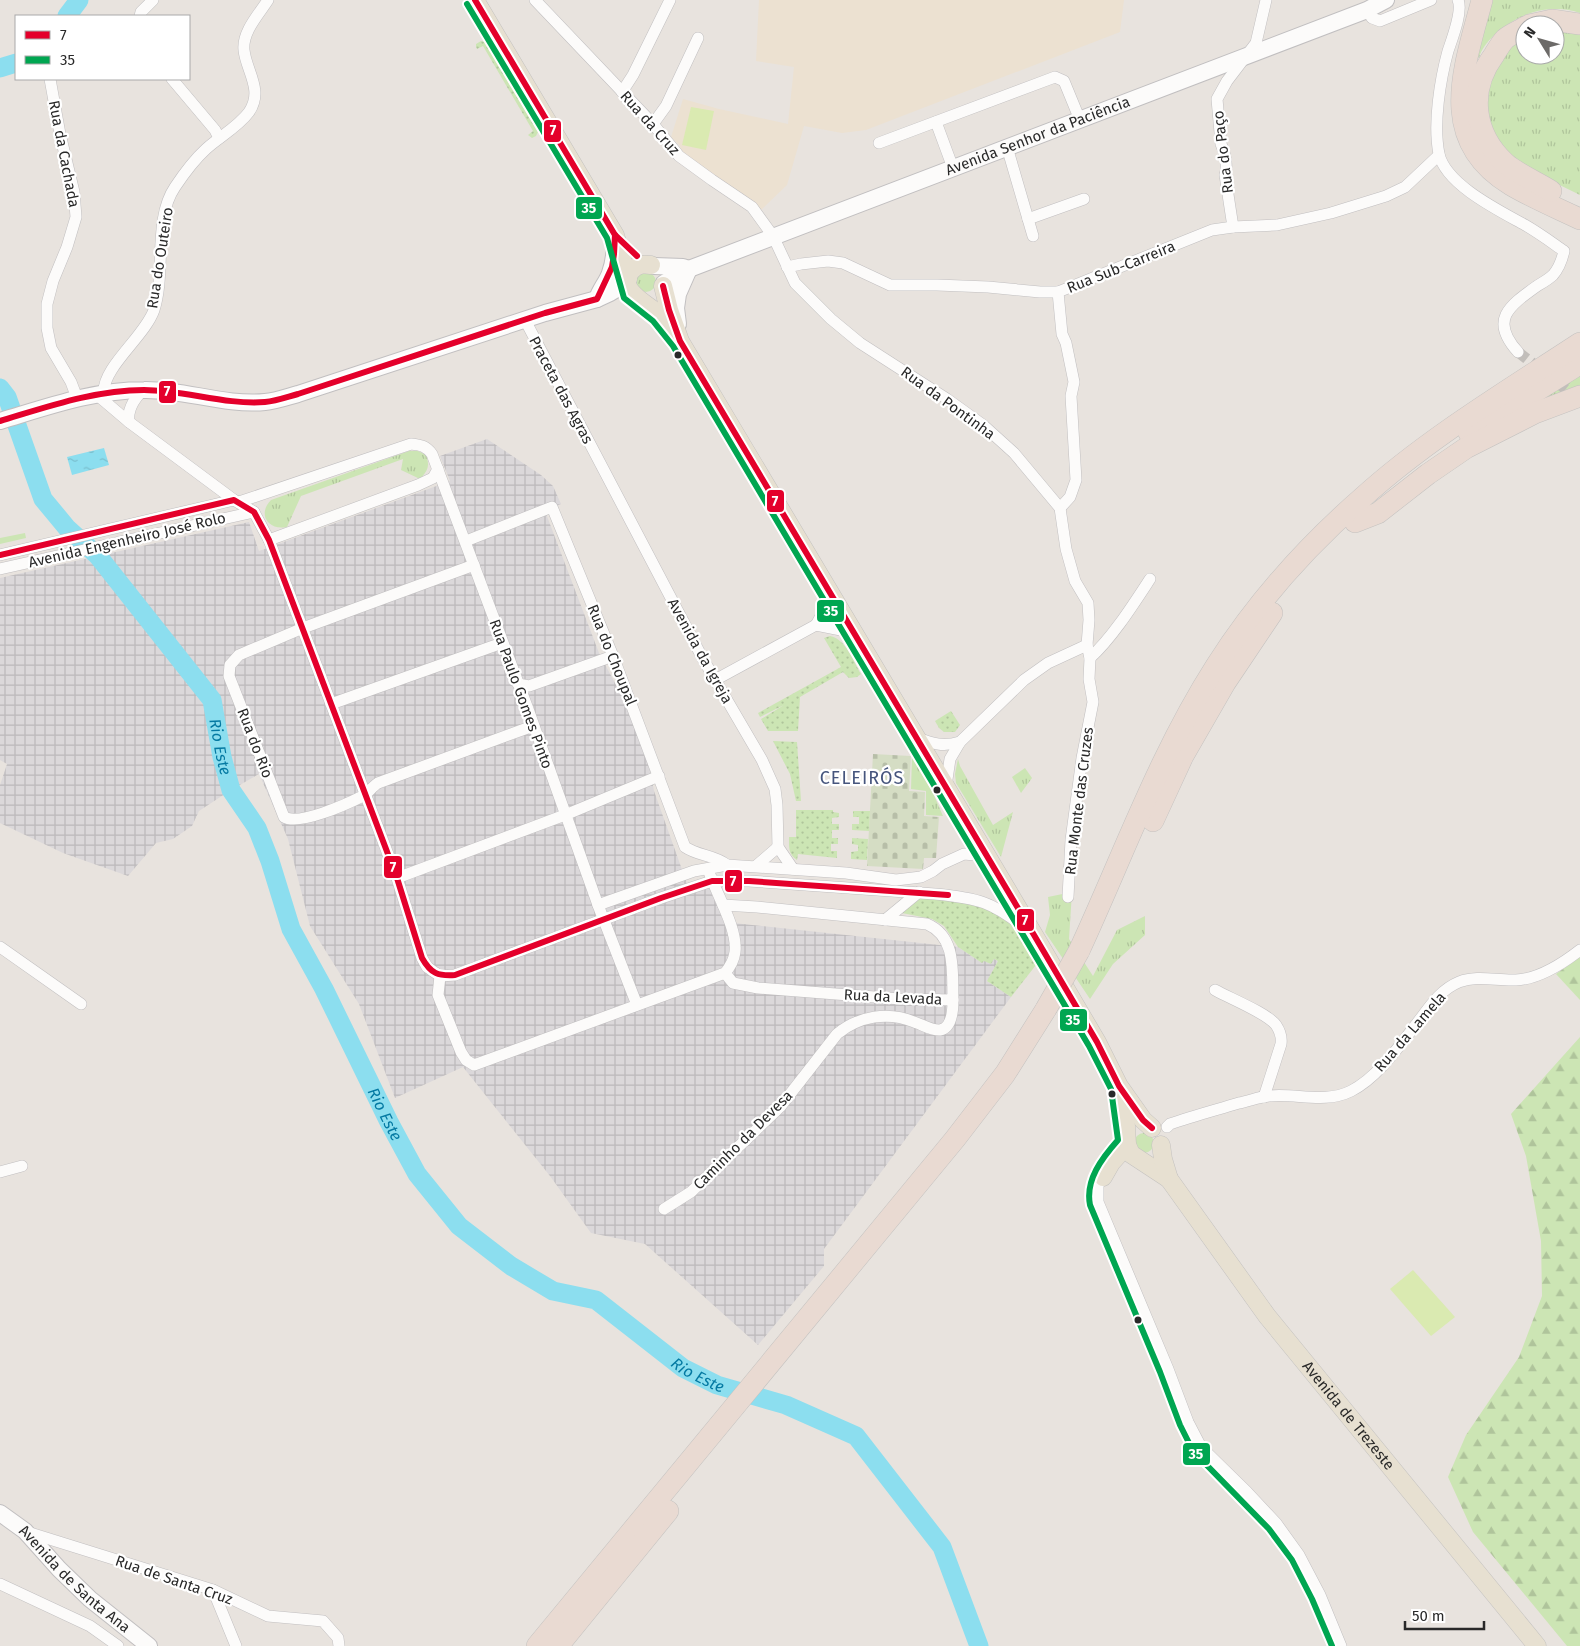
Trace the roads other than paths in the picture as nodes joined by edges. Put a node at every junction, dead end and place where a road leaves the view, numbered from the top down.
1 (153, 0) edge
2 (268, 0) edge
3 (475, 0) edge
4 (535, 0) edge
5 (670, 0) edge
6 (1266, 0) edge
7 (1386, 0) edge
8 (1431, 0) edge
9 (1458, 0) edge
10 (1482, 0) edge
11 (1368, 10) junction
12 (140, 15) edge
13 (1565, 22) edge
14 (1580, 24) edge
15 (1515, 34) edge
16 (698, 38) dead end
17 (1244, 57) junction
18 (50, 80) edge
19 (173, 80) edge
20 (622, 92) junction
21 (1080, 120) junction
22 (936, 122) junction
23 (653, 124) junction
24 (219, 138) junction
25 (879, 143) dead end
26 (1007, 147) junction
27 (1440, 155) junction
28 (953, 168) junction
29 (1084, 199) dead end
30 (1580, 206) edge
31 (1028, 219) junction
32 (1580, 219) edge
33 (1233, 227) junction
34 (616, 235) junction
35 (773, 236) junction
36 (1033, 236) dead end
37 (653, 266) junction
38 (787, 268) junction
39 (689, 269) junction
40 (628, 280) junction
41 (663, 284) junction
42 (1058, 292) junction
43 (597, 298) junction
44 (638, 298) junction
45 (525, 320) junction
46 (680, 341) junction
47 (1580, 342) edge
48 (1518, 352) tunnel mouth
49 (1580, 362) edge
50 (142, 390) junction
51 (100, 393) junction
52 (1580, 396) edge
53 (77, 398) junction
54 (3, 420) edge
55 (129, 422) junction
56 (599, 460) joint
57 (438, 469) junction
58 (236, 501) junction
59 (1060, 508) junction
60 (254, 512) junction
61 (1356, 522) junction
62 (269, 540) junction
63 (466, 541) junction
64 (0, 555) edge
65 (474, 565) junction
66 (0, 569) edge
67 (1150, 579) dead end
68 (826, 587) junction
69 (816, 626) junction
70 (303, 628) junction
71 (856, 638) junction
72 (502, 642) junction
73 (1087, 646) junction
74 (613, 656) junction
75 (1090, 658) junction
76 (715, 680) junction
77 (518, 684) junction
78 (331, 704) junction
79 (533, 726) junction
80 (915, 737) junction
81 (960, 742) junction
82 (659, 776) junction
83 (946, 787) junction
84 (365, 795) junction
85 (565, 815) junction
86 (778, 847) junction
87 (986, 856) junction
88 (727, 865) junction
89 (756, 866) junction
90 (779, 867) junction
91 (708, 869) junction
92 (793, 869) junction
93 (397, 878) junction
94 (712, 881) junction
95 (778, 884) junction
96 (919, 892) junction
97 (1068, 897) dead end
98 (598, 905) junction
99 (723, 905) junction
100 (604, 919) junction
101 (885, 920) junction
102 (1034, 935) junction
103 (0, 947) edge
104 (1580, 950) edge
105 (1083, 958) junction
106 (725, 973) junction
107 (440, 976) junction
108 (1215, 990) dead end
109 (953, 1000) junction
110 (81, 1004) dead end
111 (637, 1005) junction
112 (1119, 1086) junction
113 (1264, 1097) junction
114 (1158, 1133) junction
115 (1127, 1142) junction
116 (1140, 1160) junction
117 (22, 1166) dead end
118 (0, 1172) edge
119 (1103, 1177) junction
120 (1169, 1179) junction
121 (664, 1209) dead end
122 (711, 1448) junction
123 (0, 1513) edge
124 (25, 1532) junction
125 (0, 1584) edge
126 (213, 1590) junction
127 (118, 1646) edge
128 (149, 1646) edge
129 (236, 1646) edge
130 (339, 1646) edge
131 (537, 1646) edge
132 (558, 1646) edge
133 (1341, 1646) edge
134 (1537, 1646) edge

1 - 12 street
2 - 24 street, Rua do Outeiro
3 - 34 main road
4 - 20 street, Rua da Cruz
5 - 20 street
6 - 17 street, Rua do Paço
7 - 11 street, Avenida Senhor da Paciência
8 - 11 street
9 - 27 street
10 - 32 highway
11 - 17 street, Avenida Senhor da Paciência
13 - 14 highway
15 - 30 highway
16 - 23 street
17 - 21 street, Avenida Senhor da Paciência
17 - 33 street, Rua do Paço
18 - 53 street, Rua da Cachada
19 - 24 street
20 - 23 street, Rua da Cruz
21 - 22 street
21 - 26 street, Avenida Senhor da Paciência
22 - 25 street
22 - 28 street
23 - 35 street, Rua da Cruz
24 - 51 street, Rua do Outeiro
26 - 28 street, Avenida Senhor da Paciência
26 - 31 street
27 - 33 street, Rua Sub-Carreira
27 - 48 street
28 - 35 street, Avenida Senhor da Paciência
29 - 31 street
31 - 36 street
33 - 42 street, Rua Sub-Carreira
34 - 37 main road
34 - 40 main road
34 - 43 street
35 - 38 street, Rua da Pontinha
35 - 39 street, Avenida Senhor da Paciência
37 - 39 street
37 - 40 main road
37 - 41 main road
38 - 42 street, Rua Sub-Carreira
38 - 59 street, Rua da Pontinha
39 - 41 street, Avenida Senhor da Paciência
39 - 46 street
40 - 43 street
40 - 44 main road
41 - 44 main road
41 - 46 main road
42 - 59 street
43 - 44 street
43 - 45 street
44 - 46 main road
45 - 50 street
45 - 56 street, Praceta das Agras
46 - 68 main road
47 - 105 highway
49 - 61 highway
50 - 51 street
50 - 55 street
51 - 53 street
51 - 55 street
52 - 61 highway
53 - 54 street
55 - 58 street
56 - 76 street, Avenida da Igreja
57 - 58 street, Avenida Engenheiro José Rolo
57 - 62 street
57 - 63 street, Rua Paulo Gomes Pinto
58 - 60 street, Avenida Engenheiro José Rolo
58 - 64 street, Avenida Engenheiro José Rolo
59 - 73 street
60 - 62 street, Avenida Engenheiro José Rolo
60 - 66 street, Avenida Engenheiro José Rolo
61 - 105 highway
62 - 70 street, Avenida Engenheiro José Rolo
63 - 65 street, Rua Paulo Gomes Pinto
63 - 74 street, Rua do Choupal
65 - 70 street
65 - 72 street, Rua Paulo Gomes Pinto
67 - 75 street
68 - 69 street
68 - 71 main road
69 - 71 street
69 - 76 street
70 - 78 street, Avenida Engenheiro José Rolo
70 - 84 street, Rua do Rio
71 - 80 main road
72 - 77 street, Rua Paulo Gomes Pinto
72 - 78 street
73 - 75 street, Rua Monte das Cruzes
73 - 81 street
74 - 77 street
74 - 82 street, Rua do Choupal
75 - 97 street, Rua Monte das Cruzes
76 - 86 street, Avenida da Igreja
77 - 79 street, Rua Paulo Gomes Pinto
78 - 84 street, Avenida Engenheiro José Rolo
79 - 84 street
79 - 85 street, Rua Paulo Gomes Pinto
80 - 81 street
80 - 83 main road
81 - 83 street
82 - 85 street
82 - 88 street, Rua do Choupal
83 - 87 main road
84 - 93 street, Avenida Engenheiro José Rolo
85 - 93 street
85 - 98 street, Rua Paulo Gomes Pinto
86 - 89 street
86 - 92 street
87 - 92 street
87 - 102 main road
88 - 89 street
88 - 91 street
89 - 90 street
90 - 92 street
90 - 95 street
91 - 94 street
91 - 98 street
93 - 107 street, Avenida Engenheiro José Rolo
94 - 95 street
94 - 99 street
94 - 100 street
95 - 96 street
96 - 101 street
96 - 102 street
98 - 100 street, Rua Paulo Gomes Pinto
99 - 101 street
99 - 106 street
100 - 107 street
100 - 111 street
101 - 109 street, Rua da Levada
102 - 112 main road
103 - 110 street
104 - 113 street, Rua da Lamela
105 - 122 highway, bridge
106 - 109 street, Rua da Levada
106 - 111 street
107 - 111 street
108 - 113 street
109 - 121 street, Caminho da Devesa
112 - 114 main road
112 - 115 main road
113 - 114 street, Rua da Lamela
114 - 115 main road
114 - 116 main road
114 - 120 main road
115 - 116 main road
115 - 119 main road
116 - 119 main road
116 - 120 main road
117 - 118 street
119 - 133 street
120 - 134 main road, Avenida de Trezeste
122 - 131 highway
122 - 132 highway
123 - 124 street, Avenida de Santa Ana
124 - 126 street, Rua de Santa Cruz
124 - 128 street, Avenida de Santa Ana
125 - 127 street
126 - 129 street
126 - 130 street, Rua de Santa Cruz

